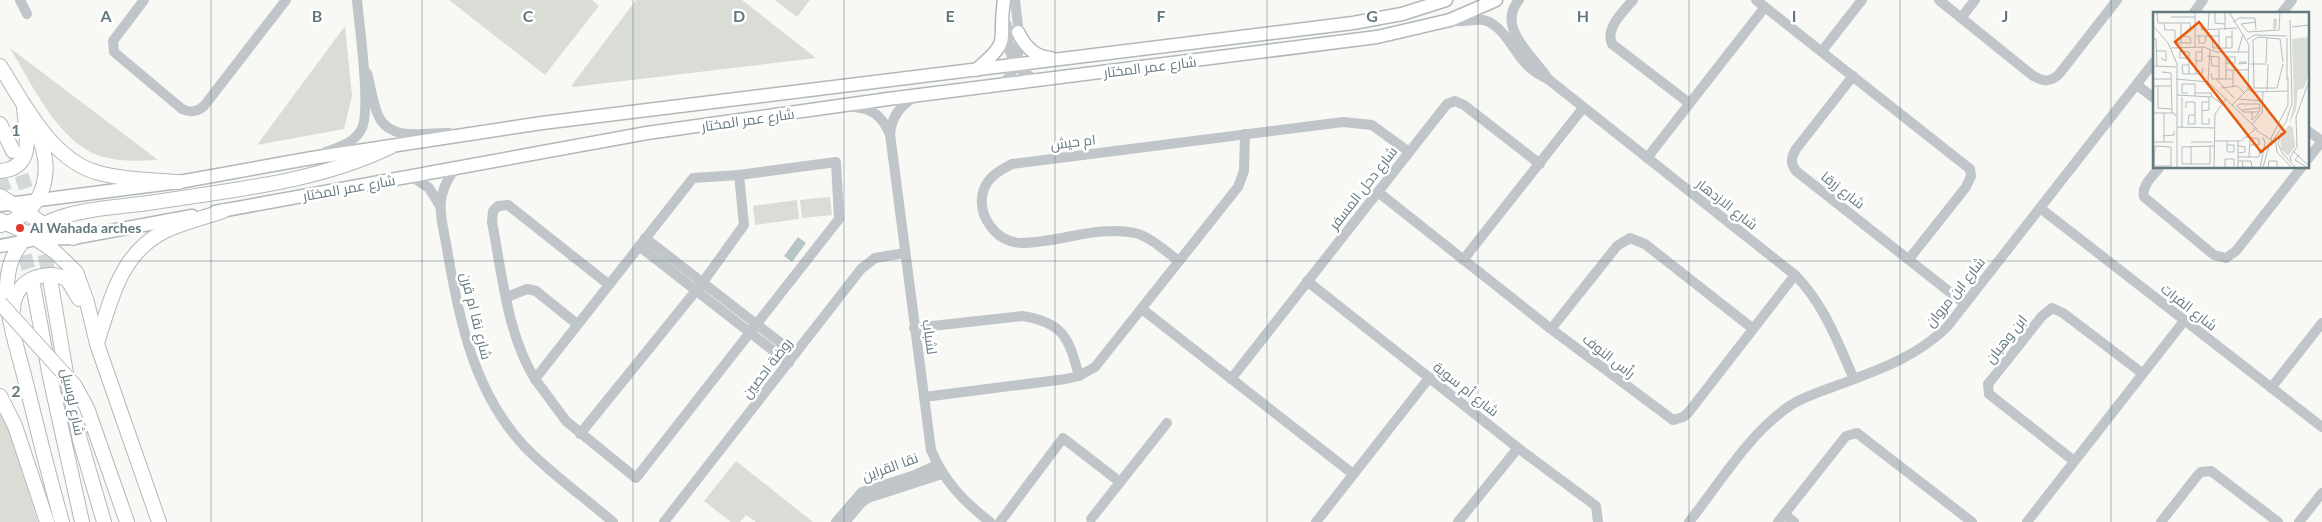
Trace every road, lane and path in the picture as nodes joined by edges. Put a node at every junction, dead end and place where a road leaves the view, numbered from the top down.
1 (20, 0) edge
2 (144, 0) edge
3 (286, 0) edge
4 (356, 0) edge
5 (1004, 0) edge
6 (1015, 0) edge
7 (1446, 0) edge
8 (1496, 0) edge
9 (1519, 0) edge
10 (1633, 0) edge
11 (1756, 0) edge
12 (1862, 0) edge
13 (1939, 0) edge
14 (1976, 0) edge
15 (2117, 0) edge
16 (2292, 0) edge
17 (1765, 7) junction
18 (2283, 12) edge
19 (28, 14) dead end
20 (1961, 18) junction
21 (1450, 20) junction
22 (1018, 32) junction
23 (1822, 51) junction
24 (1058, 59) junction
25 (364, 62) junction
26 (2153, 63) edge
27 (1018, 64) junction
28 (0, 66) edge
29 (976, 70) junction
30 (1853, 76) junction
31 (1548, 79) junction
32 (1038, 81) junction
33 (1001, 85) junction
34 (2136, 85) junction
35 (916, 96) junction
36 (2153, 97) edge
37 (1689, 103) junction
38 (24, 105) junction
39 (849, 106) junction
40 (1583, 108) junction
41 (0, 124) edge
42 (2310, 132) edge
43 (476, 133) junction
44 (890, 134) junction
45 (1245, 134) junction
46 (2322, 141) edge
47 (390, 147) junction
48 (13, 151) tunnel mouth
49 (1409, 152) junction
50 (2310, 156) edge
51 (312, 158) junction
52 (1647, 158) junction
53 (1540, 164) junction
54 (455, 169) junction
55 (2158, 169) edge
56 (2300, 169) edge
57 (0, 171) edge
58 (739, 175) junction
59 (411, 176) junction
60 (179, 182) junction
61 (1378, 192) junction
62 (40, 198) junction
63 (3, 201) edge
64 (2040, 208) junction
65 (223, 211) junction
66 (441, 212) junction
67 (25, 213) junction
68 (2, 223) edge
69 (45, 225) junction
70 (30, 238) junction
71 (73, 238) junction
72 (642, 242) junction
73 (0, 246) edge
74 (905, 253) junction
75 (1909, 259) junction
76 (1463, 260) junction
77 (1180, 261) junction
78 (1795, 275) junction
79 (50, 279) tunnel mouth
80 (1307, 281) junction
81 (608, 284) junction
82 (32, 285) tunnel mouth
83 (700, 286) junction
84 (507, 297) junction
85 (0, 303) edge
86 (1965, 304) junction
87 (1142, 309) junction
88 (2184, 321) junction
89 (12, 322) junction
90 (2322, 323) edge
91 (92, 324) junction
92 (577, 324) junction
93 (914, 328) junction
94 (1551, 328) junction
95 (1752, 328) junction
96 (754, 329) junction
97 (2318, 337) edge
98 (97, 344) junction
99 (792, 358) junction
100 (2142, 374) junction
101 (1079, 376) junction
102 (1429, 378) junction
103 (535, 379) junction
104 (1231, 379) junction
105 (1854, 379) junction
106 (2270, 388) junction
107 (0, 396) edge
108 (924, 397) junction
109 (1167, 423) dead end
110 (2322, 427) edge
111 (580, 434) junction
112 (1518, 448) junction
113 (2074, 461) junction
114 (937, 465) junction
115 (942, 474) junction
116 (1353, 474) junction
117 (1120, 482) junction
118 (2322, 492) edge
119 (1781, 518) edge
120 (1091, 519) dead end
121 (1695, 520) edge
122 (47, 522) edge
123 (62, 522) edge
124 (82, 522) edge
125 (104, 522) edge
126 (127, 522) edge
127 (159, 522) edge
128 (614, 522) edge
129 (664, 522) edge
130 (836, 522) edge
131 (845, 522) edge
132 (990, 522) edge
133 (1000, 522) edge
134 (1316, 522) edge
135 (1458, 522) edge
136 (1598, 522) edge
137 (1794, 522) edge
138 (1972, 522) edge
139 (2027, 522) edge
140 (2161, 522) edge
141 (2278, 522) edge
142 (2299, 522) edge

1 - 19 street
2 - 3 street
4 - 25 street
5 - 27 street
5 - 29 main road
6 - 22 street
7 - 24 main road, شارع عمر المختار
8 - 21 main road, شارع عمر المختار
9 - 31 street, شارع الازدهار
10 - 37 street
11 - 17 street
12 - 23 street
13 - 20 street
14 - 20 street
15 - 20 street
16 - 18 street
17 - 23 street
17 - 37 street
21 - 31 street, شارع الازدهار
21 - 32 main road, شارع عمر المختار
22 - 24 main road
22 - 27 street
23 - 30 street
24 - 27 main road, شارع عمر المختار
25 - 43 street
25 - 51 street
26 - 34 street, شارع ابن مروان
27 - 29 main road, شارع عمر المختار
27 - 32 street
27 - 33 street
28 - 38 highway
29 - 43 main road, شارع عمر المختار
30 - 75 street, شارع زرقا
30 - 75 street
31 - 40 street, شارع الازدهار
32 - 33 main road, شارع عمر المختار
33 - 35 main road, شارع عمر المختار
34 - 36 street
34 - 64 street, شارع ابن مروان
35 - 39 main road, شارع عمر المختار
35 - 44 street, لشباب
37 - 52 street
38 - 57 highway
38 - 60 highway
38 - 62 highway
39 - 44 street, لشباب
39 - 54 main road, شارع عمر المختار
40 - 52 street, شارع الازدهار
40 - 53 street
41 - 48 highway
42 - 46 street
43 - 47 main road, شارع عمر المختار
44 - 74 street, لشباب
45 - 49 street, ام حيش
45 - 77 street
45 - 77 street, ام حيش
46 - 50 street
47 - 51 main road, شارع عمر المختار
47 - 69 highway
49 - 53 street, شارع دحل المسفر
49 - 61 street, شارع دحل المسفر
51 - 60 main road, شارع عمر المختار
52 - 78 street, شارع الازدهار
53 - 76 street
54 - 59 main road, شارع عمر المختار
54 - 66 street, شارع نقا ام قرن
55 - 56 street
58 - 72 street
58 - 83 street
58 - 96 street
59 - 65 main road, شارع عمر المختار
59 - 66 street, شارع نقا ام قرن
60 - 62 main road, شارع عمر المختار
61 - 76 street, رأس النوف
61 - 80 street, شارع دحل المسفر
62 - 63 main road, شارع عمر المختار
62 - 67 highway
63 - 67 highway
64 - 86 street, شارع ابن مروان
64 - 88 street, شارع الفرات
65 - 71 main road, شارع عمر المختار
65 - 98 highway
66 - 128 street, شارع نقا ام قرن
67 - 68 highway
67 - 69 highway
68 - 70 highway
69 - 70 highway
69 - 71 highway
70 - 71 main road, شارع عمر المختار
70 - 73 main road, شارع عمر المختار
70 - 89 highway
70 - 91 highway
72 - 81 street
72 - 83 street
74 - 93 street, لشباب
74 - 99 street, روضة احصين
75 - 86 street, شارع زرقا
76 - 94 street, رأس النوف
77 - 87 street
78 - 95 street, رأس النوف
78 - 105 street, شارع الازدهار
79 - 125 highway, شارع لوسيل
80 - 102 street, شارع أم سوية
80 - 104 street, شارع دحل المسفر
81 - 84 street
81 - 92 street
82 - 124 highway, شارع لوسيل
83 - 96 street
83 - 111 street
84 - 92 street
84 - 103 street
85 - 126 highway, bridge
86 - 105 street, شارع ابن مروان
87 - 101 street
87 - 104 street
88 - 100 street
88 - 106 street, شارع الفرات
89 - 91 highway
89 - 123 highway
90 - 97 street
91 - 98 highway
92 - 103 street
93 - 101 street
93 - 108 street, لشباب
94 - 95 street
94 - 95 street, رأس النوف
96 - 99 street
96 - 111 street
97 - 106 street
98 - 127 highway
99 - 129 street, روضة احصين
100 - 113 street
100 - 113 street, ابن وهبان
101 - 108 street
102 - 112 street, شارع أم سوية
102 - 116 street
103 - 111 street
104 - 116 street
105 - 121 street, شارع ابن مروان
106 - 110 street, شارع الفرات
107 - 122 highway
108 - 114 street, لشباب
109 - 117 street
112 - 135 street
112 - 136 street, شارع أم سوية
113 - 139 street
114 - 115 street, لشباب
114 - 130 street, نقا القراين
115 - 131 street, نقا القراين
115 - 132 street, لشباب
116 - 134 street
117 - 120 street
117 - 133 street
118 - 142 street
119 - 137 street
119 - 138 street
140 - 141 street

